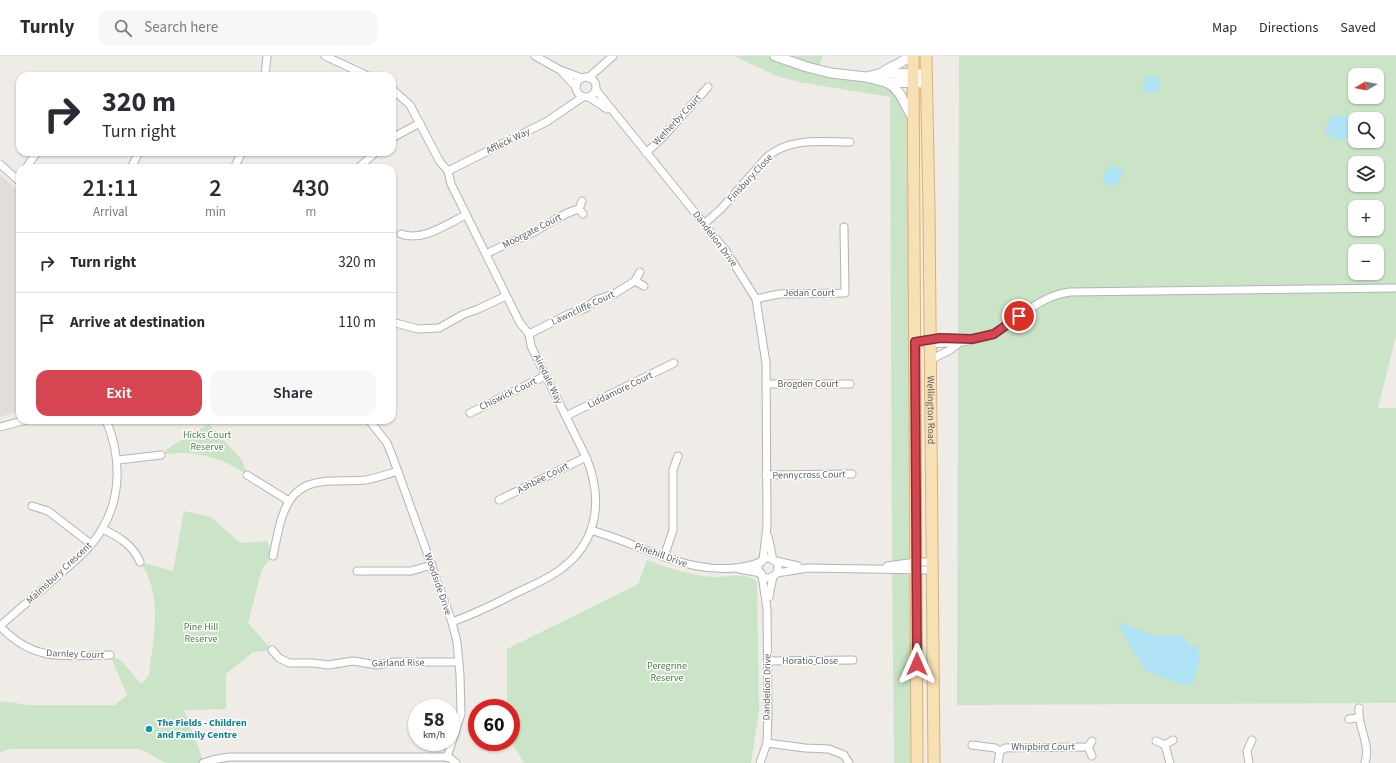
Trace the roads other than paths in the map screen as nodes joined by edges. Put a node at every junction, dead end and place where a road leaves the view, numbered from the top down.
1 (267, 56) edge
2 (325, 56) edge
3 (535, 56) edge
4 (613, 56) edge
5 (775, 56) edge
6 (909, 56) edge
7 (913, 56) edge
8 (926, 56) edge
9 (606, 64) junction
10 (560, 70) junction
11 (265, 72) edge
12 (359, 72) edge
13 (883, 77) junction
14 (585, 78) junction
15 (913, 78) junction
16 (926, 78) junction
17 (595, 86) junction
18 (708, 87) dead end
19 (396, 92) edge
20 (582, 93) junction
21 (617, 117) junction
22 (914, 119) junction
23 (420, 123) junction
24 (396, 136) edge
25 (850, 142) dead end
26 (646, 153) junction
27 (372, 156) edge
28 (0, 164) edge
29 (362, 164) edge
30 (448, 171) junction
31 (16, 177) edge
32 (582, 201) dead end
33 (466, 215) junction
34 (704, 224) junction
35 (844, 227) dead end
36 (401, 234) dead end
37 (410, 237) junction
38 (410, 245) dead end
39 (486, 254) junction
40 (640, 272) dead end
41 (635, 281) junction
42 (644, 286) dead end
43 (1396, 288) edge
44 (506, 296) junction
45 (756, 299) junction
46 (396, 323) edge
47 (529, 334) junction
48 (972, 339) junction
49 (915, 342) junction
50 (930, 342) junction
51 (958, 344) junction
52 (930, 360) junction
53 (674, 363) dead end
54 (546, 376) junction
55 (766, 384) junction
56 (850, 384) dead end
57 (470, 413) dead end
58 (566, 416) junction
59 (16, 423) edge
60 (108, 424) edge
61 (372, 424) edge
62 (0, 427) edge
63 (161, 455) dead end
64 (678, 456) dead end
65 (586, 457) junction
66 (118, 460) junction
67 (398, 471) junction
68 (852, 474) dead end
69 (247, 475) dead end
70 (766, 475) junction
71 (499, 500) dead end
72 (289, 501) junction
73 (32, 506) dead end
74 (767, 526) junction
75 (103, 529) junction
76 (591, 530) junction
77 (91, 544) junction
78 (273, 556) dead end
79 (664, 557) junction
80 (774, 560) junction
81 (762, 561) junction
82 (140, 562) dead end
83 (432, 565) junction
84 (916, 566) junction
85 (931, 566) junction
86 (734, 568) junction
87 (808, 568) junction
88 (357, 571) dead end
89 (761, 574) junction
90 (775, 575) junction
91 (767, 609) junction
92 (452, 622) junction
93 (0, 626) edge
94 (272, 650) dead end
95 (110, 655) dead end
96 (853, 660) dead end
97 (768, 661) junction
98 (459, 662) junction
99 (1359, 708) dead end
100 (1358, 718) junction
101 (1349, 719) dead end
102 (1173, 740) dead end
103 (1252, 740) dead end
104 (1156, 741) dead end
105 (767, 743) junction
106 (972, 745) dead end
107 (1165, 745) junction
108 (1000, 752) junction
109 (1092, 756) dead end
110 (447, 757) junction
111 (203, 763) edge
112 (456, 763) edge
113 (760, 763) edge
114 (849, 763) edge
115 (917, 763) edge
116 (934, 763) edge
117 (998, 763) edge
118 (1170, 763) edge
119 (1249, 763) edge
120 (1365, 763) edge

1 - 11 street
2 - 12 street
3 - 10 street, Dandelion Drive
4 - 9 street
5 - 13 main road
6 - 13 main road
7 - 15 main road, Wellington Road
8 - 16 main road, Wellington Road
9 - 14 street
9 - 17 street
10 - 14 street, Dandelion Drive
10 - 20 street, Dandelion Drive
13 - 15 main road
13 - 22 main road
14 - 17 street, Dandelion Drive
14 - 20 street
15 - 16 main road
15 - 22 main road, Wellington Road
16 - 50 main road, Wellington Road
17 - 20 street
17 - 21 street, Dandelion Drive
18 - 26 street, Wetherby Court
19 - 23 street, Airedale Way
20 - 21 street, Dandelion Drive
20 - 30 street, Affleck Way
21 - 26 street, Dandelion Drive
22 - 49 main road, Wellington Road
23 - 24 street
23 - 30 street, Airedale Way
25 - 34 street, Finsbury Close
26 - 34 street, Dandelion Drive
27 - 29 street
28 - 31 street
30 - 33 street, Airedale Way
32 - 39 street, Moorgate Court
33 - 37 street
33 - 39 street, Airedale Way
34 - 45 street, Dandelion Drive
35 - 45 street, Jedan Court
36 - 37 street
37 - 38 street
39 - 44 street, Airedale Way
40 - 41 street, Lawncliffe Court
41 - 42 street
41 - 47 street, Lawncliffe Court
43 - 48 street
44 - 46 street
44 - 47 street, Airedale Way
45 - 55 street, Dandelion Drive
47 - 54 street, Airedale Way
48 - 50 street
48 - 51 street
49 - 50 street
49 - 84 main road, Wellington Road
50 - 51 street
50 - 52 main road, Wellington Road
51 - 52 street
52 - 85 main road, Wellington Road
53 - 58 street, Liddamore Court
54 - 57 street, Chiswick Court
54 - 58 street, Airedale Way
55 - 56 street, Brogden Court
55 - 70 street, Dandelion Drive
58 - 65 street, Airedale Way
59 - 62 street
60 - 66 street, Malmsbury Crescent
61 - 67 street, Woodside Drive
63 - 66 street
64 - 79 street
65 - 71 street, Ashbee Court
65 - 76 street, Airedale Way
66 - 75 street, Malmsbury Crescent
67 - 72 street
67 - 83 street, Woodside Drive
68 - 70 street, Pennycross Court
69 - 72 street
70 - 74 street, Dandelion Drive
72 - 78 street
73 - 77 street
74 - 80 street, Dandelion Drive
74 - 81 street, Dandelion Drive
75 - 77 street, Malmsbury Crescent
75 - 82 street
76 - 79 street, Pinehill Drive
76 - 92 street, Airedale Way
77 - 93 street, Malmsbury Crescent
79 - 86 street, Pinehill Drive
80 - 81 street
80 - 87 street
80 - 90 street
81 - 86 street, Pinehill Drive
81 - 89 street
83 - 88 street
83 - 92 street, Woodside Drive
84 - 85 street
84 - 87 street
84 - 115 main road, Wellington Road
85 - 116 main road, Wellington Road
86 - 89 street, Pinehill Drive
87 - 90 street
89 - 90 street
89 - 91 street, Dandelion Drive
90 - 91 street, Dandelion Drive
91 - 97 street, Dandelion Drive
92 - 98 street, Woodside Drive
93 - 95 street, Darnley Court
94 - 98 street, Garland Rise
96 - 97 street, Horatio Close
97 - 105 street, Dandelion Drive
98 - 110 street, Woodside Drive
99 - 100 street
100 - 101 street
100 - 120 street
102 - 107 street
103 - 119 street
104 - 107 street
105 - 113 street, Dandelion Drive
105 - 114 street
106 - 108 street, Whipbird Court
107 - 118 street
108 - 109 street, Whipbird Court
108 - 117 street, Whipbird Court
110 - 111 street
110 - 112 street

